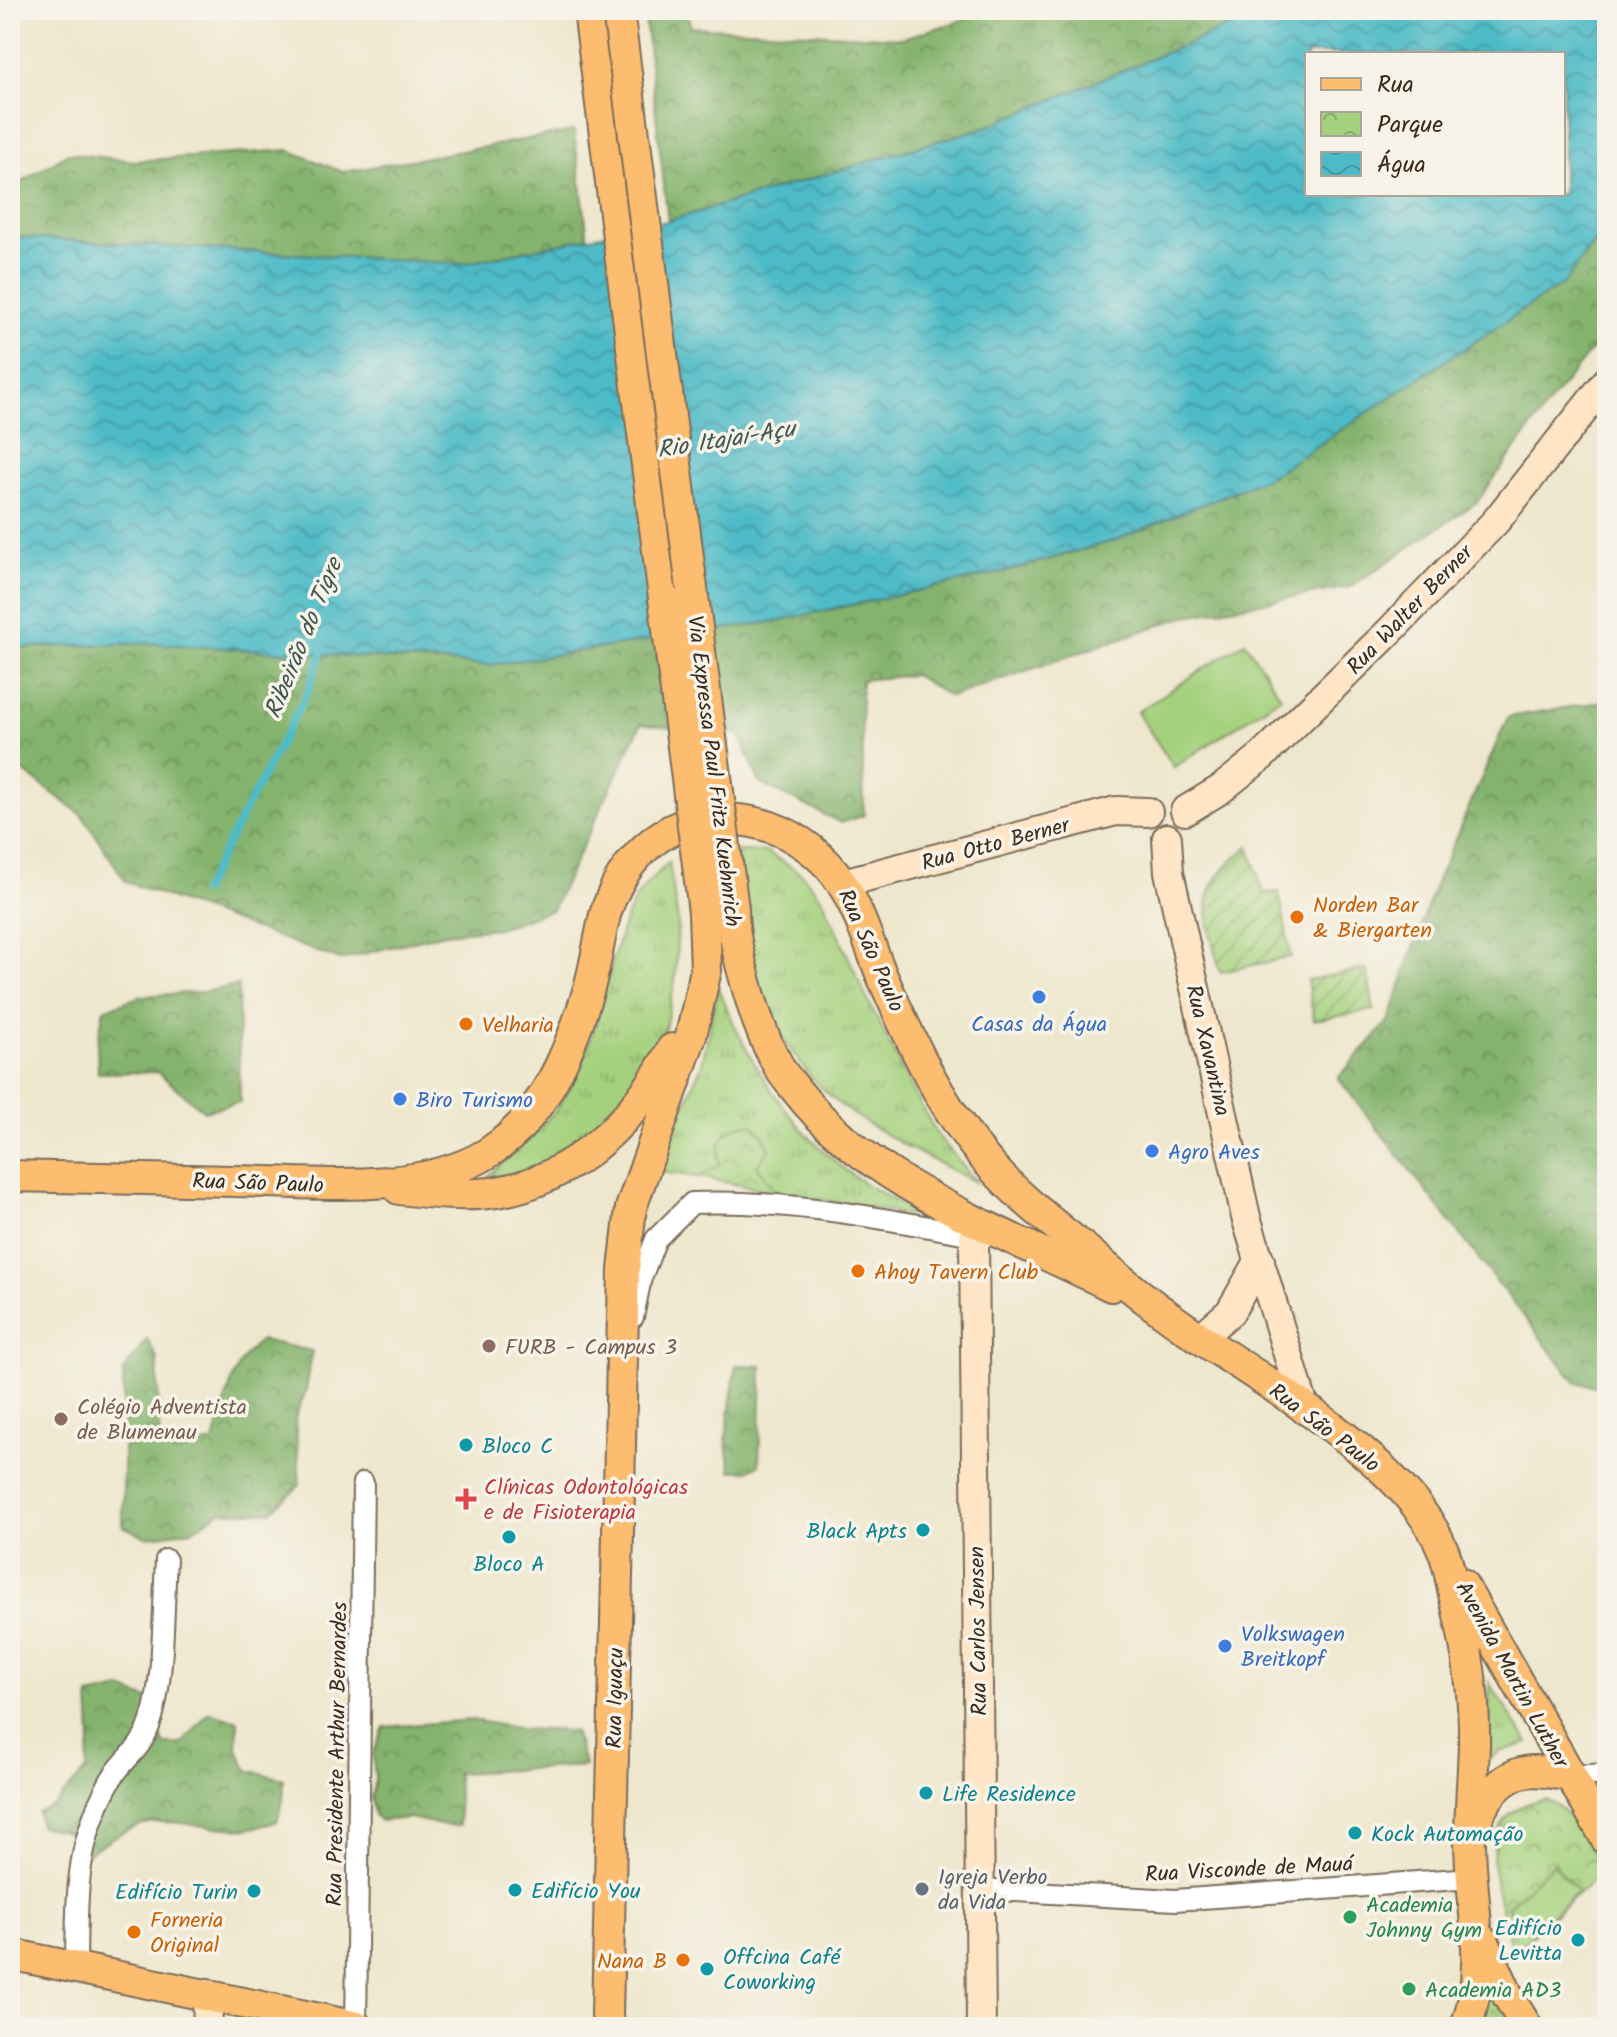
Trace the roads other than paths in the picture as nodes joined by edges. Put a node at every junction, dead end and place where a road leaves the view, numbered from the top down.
1 (589, 10) edge
2 (618, 10) edge
3 (1607, 381) edge
4 (1185, 811) junction
5 (1148, 812) junction
6 (1167, 838) junction
7 (843, 883) junction
8 (719, 911) junction
9 (706, 970) junction
10 (10, 1176) edge
11 (365, 1185) junction
12 (974, 1235) junction
13 (1020, 1244) junction
14 (1260, 1260) junction
15 (1163, 1312) junction
16 (1200, 1338) junction
17 (621, 1368) junction
18 (1305, 1410) junction
19 (363, 1483) dead end
20 (1443, 1550) junction
21 (166, 1560) dead end
22 (1607, 1774) edge
23 (1571, 1776) junction
24 (1470, 1837) junction
25 (1607, 1840) edge
26 (1472, 1878) junction
27 (980, 1889) junction
28 (1478, 1931) junction
29 (10, 1954) edge
30 (76, 1966) junction
31 (207, 1993) junction
32 (208, 2027) edge
33 (356, 2027) edge
34 (609, 2027) edge
35 (981, 2027) edge
36 (1466, 2027) edge
37 (1527, 2027) edge

1 - 8 main road, Via Expressa Paul Fritz Kuehnrich, bridge
2 - 8 main road, Via Expressa Paul Fritz Kuehnrich, bridge
3 - 4 street, Rua Walter Berner
4 - 5 street
4 - 6 street
5 - 6 street
5 - 7 street, Rua Otto Berner
6 - 14 street, Rua Xavantina
7 - 11 main road, Rua São Paulo
7 - 15 main road, Rua São Paulo
8 - 9 main road, Via Expressa Paul Fritz Kuehnrich
8 - 13 main road, Via Expressa Paul Fritz Kuehnrich
9 - 11 main road
9 - 17 main road, Via Expressa Paul Fritz Kuehnrich
10 - 11 main road, Rua São Paulo
12 - 13 street
12 - 17 street
12 - 27 street, Rua Carlos Jensen
13 - 15 main road, Via Expressa Paul Fritz Kuehnrich
14 - 16 street
14 - 18 street, Rua Xavantina
15 - 16 main road, Rua São Paulo
16 - 18 main road, Rua São Paulo
17 - 34 main road, Rua Iguaçu
18 - 20 main road, Rua São Paulo
19 - 33 street, Rua Presidente Arthur Bernardes
20 - 23 main road, Avenida Martin Luther
20 - 24 main road, Rua São Paulo
21 - 30 street
22 - 23 street
23 - 24 main road, Rua São Paulo
23 - 25 main road, Avenida Martin Luther
24 - 26 main road, Rua São Paulo
26 - 27 street, Rua Visconde de Mauá
26 - 28 main road, Rua São Paulo
27 - 35 street, Rua Carlos Jensen
28 - 36 main road, Rua São Paulo
28 - 37 main road, Rua São Paulo
29 - 30 main road
30 - 31 main road
31 - 32 street
31 - 33 main road

